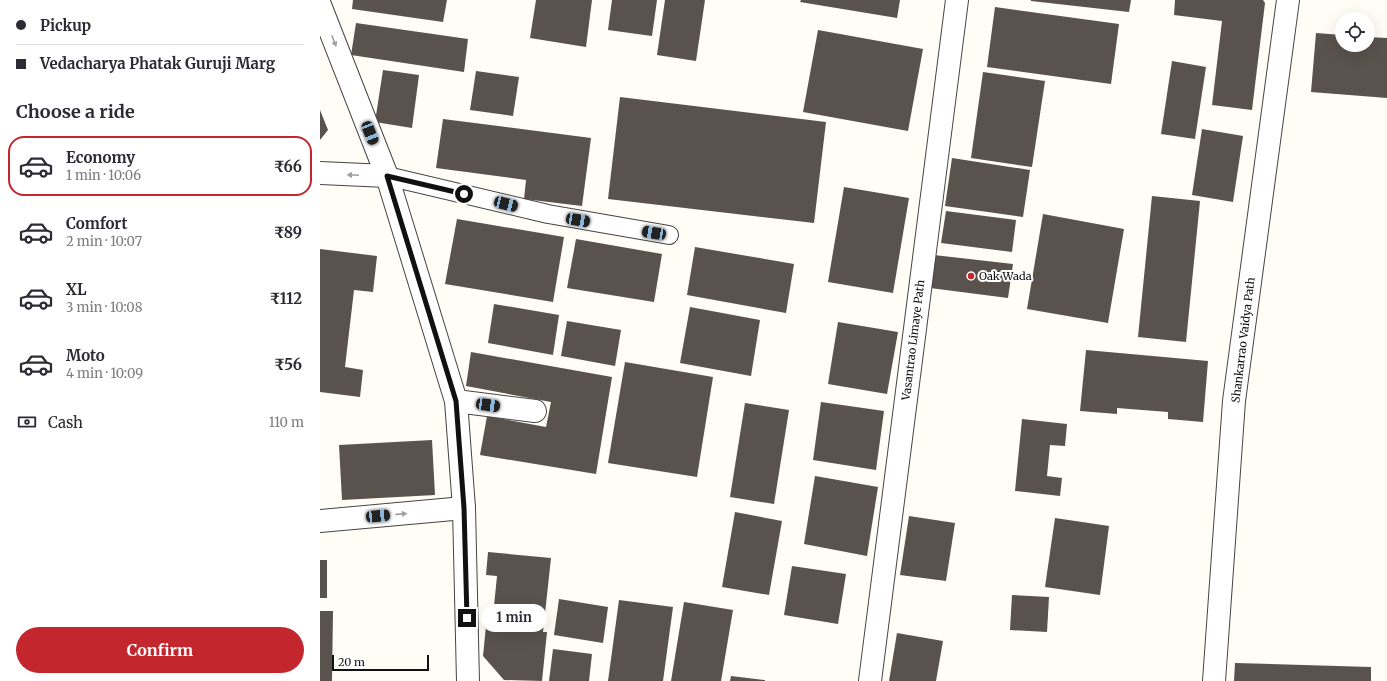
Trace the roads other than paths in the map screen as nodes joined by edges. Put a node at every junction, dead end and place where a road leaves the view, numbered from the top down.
1 (957, 0) edge
2 (1288, 0) edge
3 (320, 4) edge
4 (320, 173) edge
5 (387, 176) junction
6 (669, 235) dead end
7 (456, 401) junction
8 (535, 411) dead end
9 (464, 508) junction
10 (320, 521) edge
11 (468, 681) edge
12 (870, 681) edge
13 (1214, 681) edge

1 - 12 street, Vasantrao Limaye Path
2 - 13 street, Shankarrao Vaidya Path
3 -> 5 street
5 -> 4 street
5 - 6 lane
5 - 7 street
7 - 8 street
7 - 9 street
10 -> 9 street
9 - 11 street

